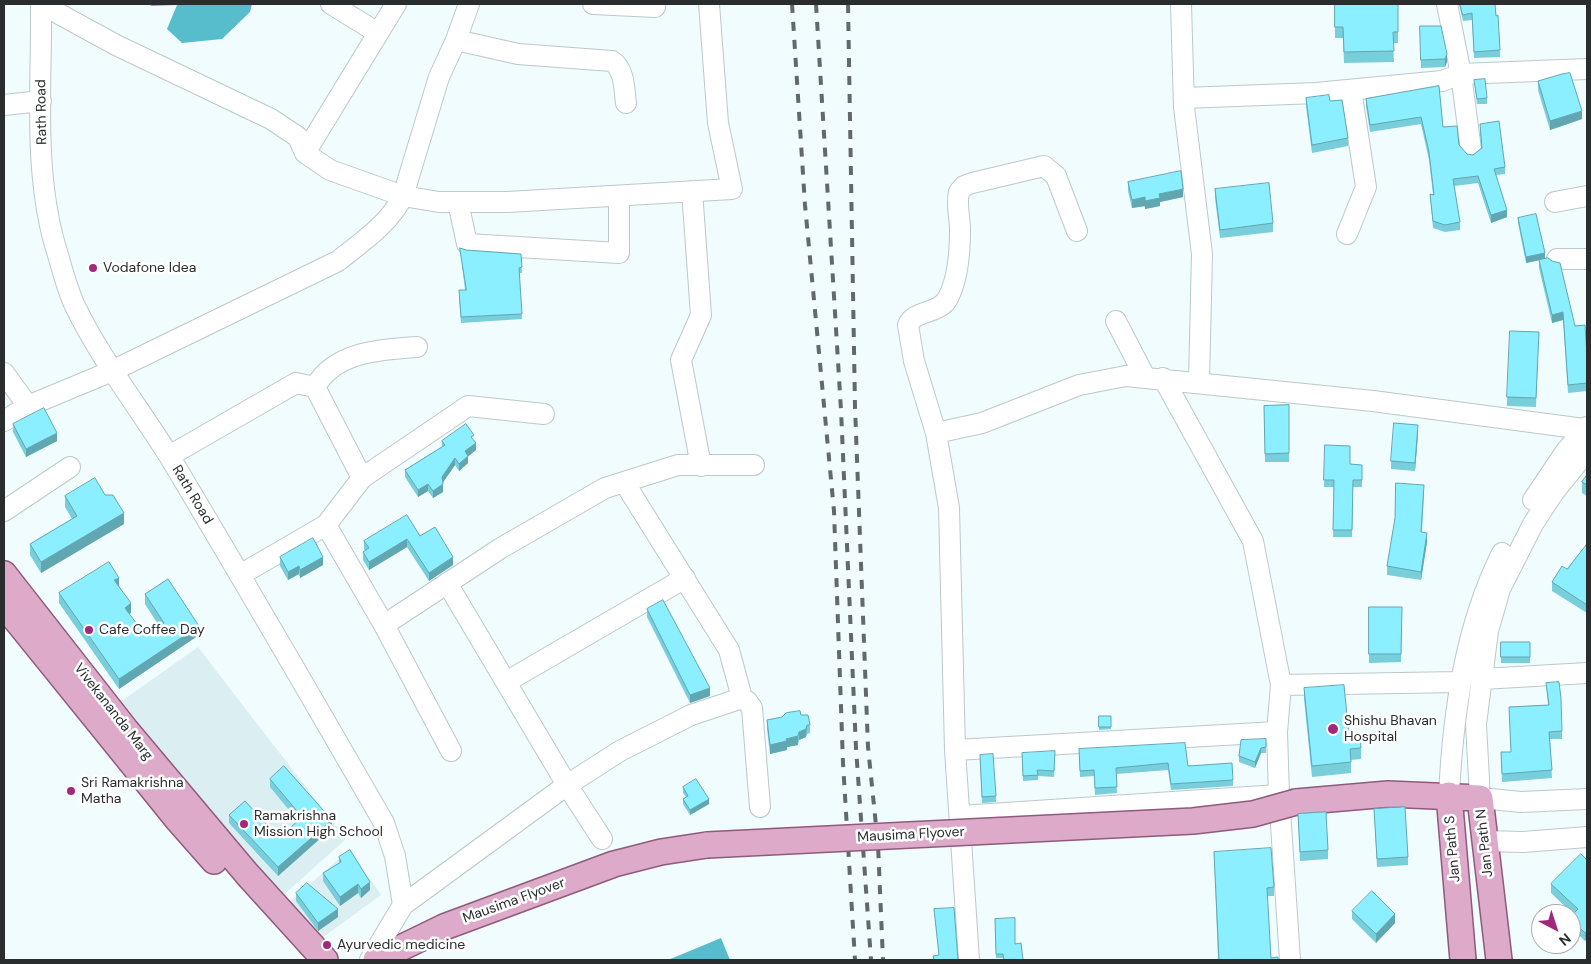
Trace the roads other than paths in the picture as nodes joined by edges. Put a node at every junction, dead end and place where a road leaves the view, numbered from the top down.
1 (41, 4) edge
2 (332, 4) edge
3 (396, 4) edge
4 (469, 4) edge
5 (593, 4) edge
6 (655, 4) edge
7 (709, 4) edge
8 (1181, 4) edge
9 (1447, 4) edge
10 (378, 33) junction
11 (456, 40) junction
12 (1587, 69) edge
13 (1461, 74) junction
14 (1351, 90) junction
15 (1184, 98) junction
16 (41, 101) junction
17 (626, 103) dead end
18 (4, 105) edge
19 (1471, 150) dead end
20 (305, 153) junction
21 (692, 192) junction
22 (403, 196) junction
23 (619, 196) junction
24 (1587, 196) edge
25 (458, 202) junction
26 (1555, 202) dead end
27 (1077, 231) dead end
28 (1347, 234) dead end
29 (1557, 259) dead end
30 (1587, 260) edge
31 (1116, 321) dead end
32 (417, 346) dead end
33 (112, 371) junction
34 (4, 373) edge
35 (1154, 378) junction
36 (1199, 382) junction
37 (315, 388) junction
38 (28, 406) junction
39 (544, 414) dead end
40 (4, 421) edge
41 (1586, 428) edge
42 (936, 433) junction
43 (1587, 451) edge
44 (169, 456) junction
45 (754, 465) dead end
46 (701, 466) junction
47 (70, 467) dead end
48 (362, 478) junction
49 (624, 482) junction
50 (4, 512) edge
51 (326, 524) junction
52 (4, 574) edge
53 (240, 575) junction
54 (685, 578) junction
55 (447, 583) junction
56 (4, 605) edge
57 (384, 625) junction
58 (1587, 673) edge
59 (1482, 679) junction
60 (506, 682) junction
61 (1460, 682) junction
62 (1281, 685) junction
63 (742, 698) junction
64 (1277, 732) junction
65 (955, 750) junction
66 (451, 751) dead end
67 (567, 785) junction
68 (1448, 795) junction
69 (1480, 798) junction
70 (1287, 799) junction
71 (1587, 799) edge
72 (760, 807) dead end
73 (960, 816) junction
74 (1587, 837) edge
75 (602, 839) dead end
76 (1484, 841) junction
77 (1453, 843) junction
78 (403, 906) junction
79 (303, 960) edge
80 (325, 960) edge
81 (370, 960) edge
82 (376, 960) edge
83 (969, 960) edge
84 (1290, 960) edge
85 (1463, 960) edge
86 (1499, 960) edge

1 - 16 street, Rath Road
1 - 20 street
2 - 10 street
3 - 10 street
4 - 11 street
5 - 6 street
7 - 21 street
8 - 15 street
9 - 13 street
10 - 20 street
11 - 17 street
11 - 22 street
12 - 13 street
13 - 14 street
13 - 19 street
14 - 15 street
14 - 28 street
15 - 36 street
16 - 18 street
16 - 33 street, Rath Road
20 - 22 street
21 - 23 street
21 - 46 street
22 - 25 street
22 - 33 street
23 - 25 street
23 - 25 street
24 - 26 street
27 - 42 street
29 - 30 street
31 - 35 street
32 - 37 street
33 - 38 street
33 - 44 street, Rath Road
34 - 38 street
35 - 36 street
35 - 42 street
35 - 62 street
36 - 41 street
37 - 44 street
37 - 48 street
38 - 40 street
39 - 48 street
41 - 61 street, Jan Path S
42 - 65 street
43 - 59 street, Jan Path N
44 - 53 street, Rath Road
45 - 46 street
46 - 49 street
47 - 50 street
48 - 51 street
49 - 54 street
49 - 55 street
51 - 53 street
51 - 57 street
52 - 80 main road, Vivekananda Marg
53 - 78 street, Rath Road
54 - 60 street
54 - 63 street
55 - 57 street
55 - 60 street
56 - 79 main road, Vivekananda Marg
57 - 66 street
58 - 59 street
59 - 69 street, Jan Path N
60 - 67 street
61 - 62 street
61 - 68 street, Jan Path S
62 - 64 street
63 - 67 street
63 - 72 street
64 - 65 street
64 - 70 street
65 - 73 street
67 - 75 street
67 - 78 street
68 - 69 main road, Mausima Flyover
68 - 70 main road, Mausima Flyover
68 - 77 main road, Jan Path S
69 - 71 street
69 - 76 main road, Jan Path N
70 - 73 street
70 - 82 main road, Mausima Flyover, bridge
70 - 84 street
73 - 83 street
74 - 76 street
76 - 77 main road
76 - 86 main road, Jan Path N
77 - 85 main road, Jan Path S
78 - 81 street

